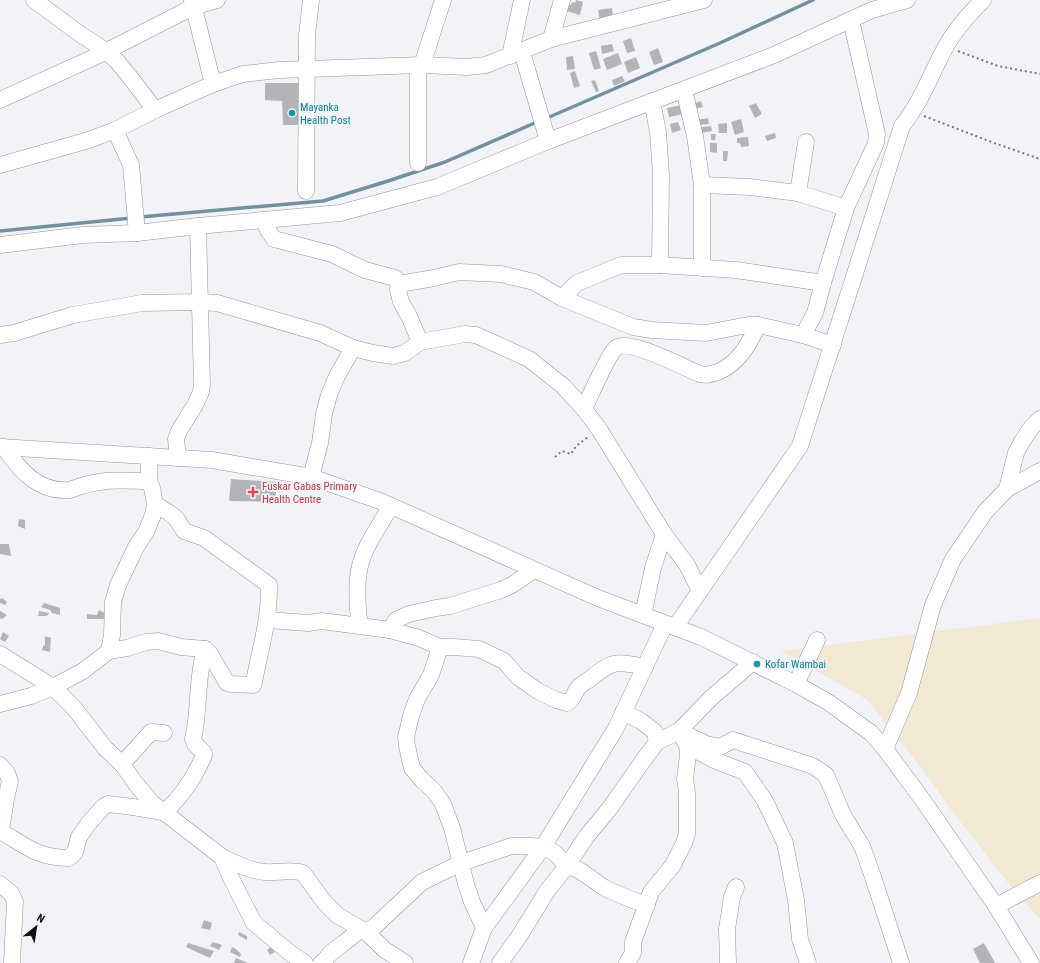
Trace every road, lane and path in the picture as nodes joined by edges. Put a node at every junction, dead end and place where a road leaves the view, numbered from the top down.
1 (34, 0) edge
2 (217, 0) edge
3 (311, 0) edge
4 (443, 0) edge
5 (522, 0) edge
6 (562, 0) edge
7 (907, 0) edge
8 (983, 0) edge
9 (695, 1) edge
10 (192, 3) edge
11 (851, 20) junction
12 (551, 39) junction
13 (946, 46) junction
14 (106, 51) junction
15 (516, 54) junction
16 (420, 65) junction
17 (307, 69) junction
18 (1040, 74) edge
19 (213, 84) junction
20 (684, 90) junction
21 (0, 100) edge
22 (652, 101) junction
23 (155, 110) junction
24 (913, 112) junction
25 (116, 130) junction
26 (547, 137) junction
27 (806, 142) dead end
28 (1040, 159) edge
29 (418, 163) dead end
30 (0, 165) edge
31 (702, 185) junction
32 (306, 191) dead end
33 (798, 193) junction
34 (846, 208) junction
35 (264, 220) junction
36 (136, 224) junction
37 (198, 226) junction
38 (0, 245) edge
39 (660, 265) junction
40 (702, 268) junction
41 (822, 283) junction
42 (399, 284) junction
43 (562, 298) junction
44 (199, 302) junction
45 (758, 325) junction
46 (0, 335) edge
47 (803, 335) junction
48 (420, 342) junction
49 (833, 345) junction
50 (353, 348) junction
51 (584, 409) junction
52 (1040, 419) edge
53 (599, 429) junction
54 (2, 447) edge
55 (149, 456) junction
56 (555, 457) dead end
57 (178, 458) junction
58 (1040, 471) edge
59 (312, 477) junction
60 (149, 481) junction
61 (1007, 489) junction
62 (155, 504) junction
63 (391, 506) junction
64 (664, 534) junction
65 (534, 570) junction
66 (700, 591) junction
67 (643, 615) junction
68 (268, 620) junction
69 (360, 625) junction
70 (670, 626) junction
71 (390, 630) junction
72 (817, 640) dead end
73 (440, 647) junction
74 (205, 649) junction
75 (109, 651) junction
76 (0, 654) edge
77 (752, 662) junction
78 (644, 667) junction
79 (796, 684) junction
80 (53, 687) junction
81 (0, 704) edge
82 (623, 712) junction
83 (679, 731) junction
84 (164, 732) dead end
85 (657, 742) junction
86 (687, 746) junction
87 (885, 749) junction
88 (122, 764) junction
89 (0, 765) edge
90 (164, 813) junction
91 (542, 847) junction
92 (222, 857) junction
93 (461, 863) junction
94 (567, 866) junction
95 (1040, 883) edge
96 (0, 884) edge
97 (736, 887) dead end
98 (647, 905) junction
99 (996, 906) junction
100 (484, 928) junction
101 (363, 931) junction
102 (12, 963) edge
103 (305, 963) edge
104 (321, 963) edge
105 (405, 963) edge
106 (471, 963) edge
107 (500, 963) edge
108 (626, 963) edge
109 (728, 963) edge
110 (808, 963) edge
111 (901, 963) edge
112 (1031, 963) edge

1 - 14 street
2 - 10 street
3 - 17 street
4 - 16 street
5 - 15 street
6 - 12 street
7 - 11 street
8 - 13 street
9 - 12 street
10 - 14 street
10 - 19 street
11 - 20 street
11 - 34 street
12 - 15 street
13 - 18 path
13 - 24 street
14 - 21 street
14 - 23 street
15 - 16 street
15 - 26 street
16 - 17 street
16 - 29 street
17 - 19 street
17 - 32 street
19 - 23 street
20 - 22 street
20 - 31 street
22 - 26 street
22 - 39 street
23 - 25 street
24 - 28 path
24 - 49 street
25 - 30 street
25 - 36 street
26 - 35 street
27 - 33 street
31 - 33 street
31 - 40 street
33 - 34 street
34 - 41 street
35 - 37 street
35 - 42 street
36 - 37 street
36 - 38 street
37 - 44 street
39 - 40 street
39 - 43 street
40 - 41 street
41 - 47 street
42 - 43 street
42 - 48 street
43 - 45 street
44 - 46 street
44 - 50 street
44 - 57 street
45 - 47 street
45 - 51 street
47 - 49 street
48 - 50 street
48 - 51 street
49 - 66 street
50 - 59 street
51 - 53 street
52 - 61 street
53 - 56 path
53 - 64 street
54 - 55 street
54 - 60 street
55 - 57 street
55 - 60 street
57 - 59 street
58 - 61 street
59 - 63 street
60 - 62 street
61 - 87 street
62 - 68 street
62 - 75 street
63 - 65 street
63 - 69 street
64 - 66 street
64 - 67 street
65 - 67 street
65 - 71 street
66 - 70 street
67 - 70 street
68 - 69 street
68 - 74 street
69 - 71 street
70 - 77 street
70 - 78 street
71 - 73 street
72 - 79 street
73 - 78 street
73 - 93 street
74 - 75 street
74 - 90 street
75 - 80 street
76 - 80 street
77 - 79 street
77 - 83 street
78 - 82 street
79 - 87 street
80 - 81 street
80 - 88 street
82 - 85 street
82 - 91 street
83 - 85 street
83 - 86 street
83 - 111 street
84 - 88 street
85 - 94 street
86 - 98 street
86 - 110 street
87 - 99 street
88 - 90 street
89 - 90 street
90 - 92 street
91 - 93 street
91 - 94 street
91 - 100 street
92 - 101 street
92 - 103 street
93 - 100 street
93 - 101 street
94 - 98 street
94 - 107 street
95 - 99 street
96 - 102 street
97 - 109 street
98 - 108 street
99 - 112 street
100 - 106 street
101 - 104 street
101 - 105 street

